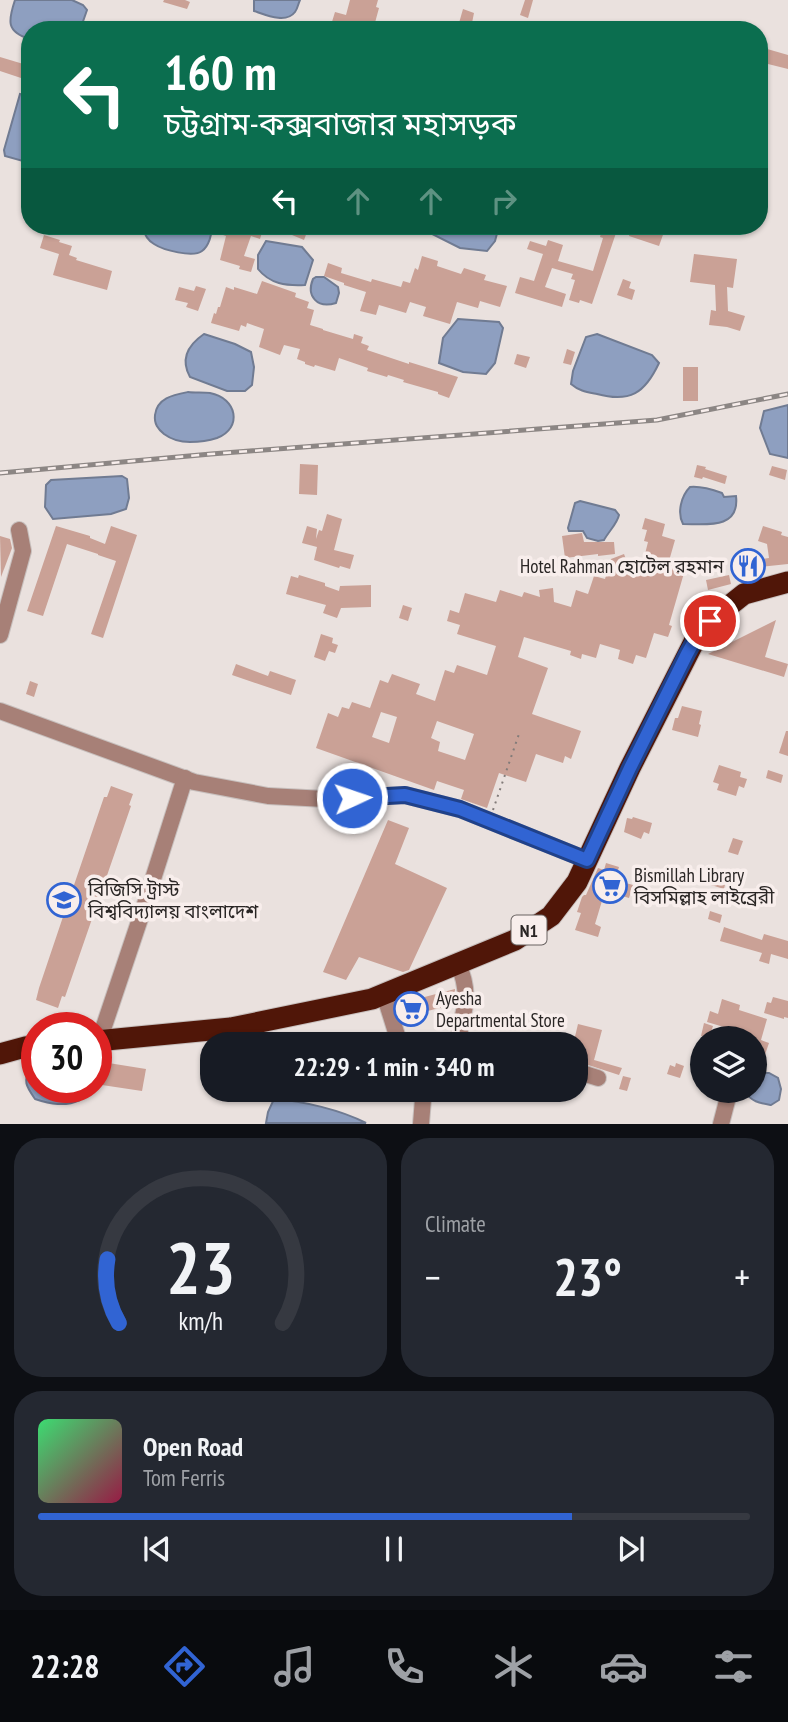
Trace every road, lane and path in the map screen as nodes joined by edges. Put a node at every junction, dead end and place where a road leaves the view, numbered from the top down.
1 (19, 530) dead end
2 (788, 582) edge
3 (0, 635) edge
4 (0, 711) edge
5 (520, 731) dead end
6 (184, 778) junction
7 (489, 821) junction
8 (587, 860) junction
9 (458, 964) junction
10 (384, 994) junction
11 (108, 1012) edge
12 (396, 1032) edge
13 (459, 1032) edge
14 (112, 1040) edge
15 (21, 1048) edge
16 (0, 1054) edge
17 (588, 1075) edge
18 (598, 1078) dead end
19 (423, 1102) edge
20 (726, 1103) edge
21 (421, 1124) edge
22 (721, 1124) edge

1 - 3 street
2 - 8 highway, N1
4 - 6 street
5 - 7 path
6 - 7 street
6 - 11 street
7 - 8 street
8 - 9 highway, N1
9 - 10 highway, N1
9 - 13 street
10 - 12 street
10 - 14 highway, N1
15 - 16 highway
17 - 18 street
19 - 21 street
20 - 22 street

